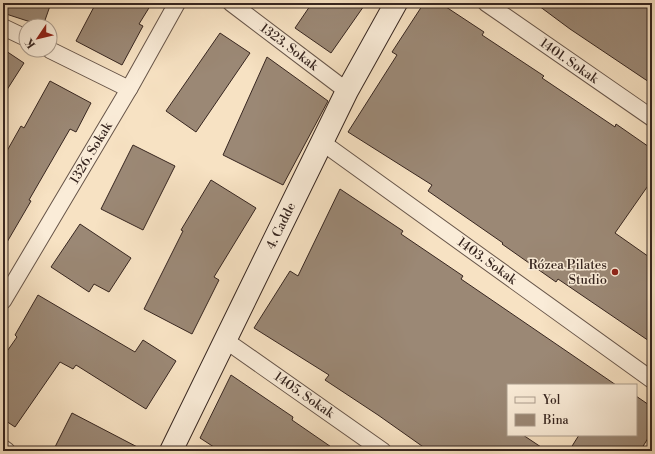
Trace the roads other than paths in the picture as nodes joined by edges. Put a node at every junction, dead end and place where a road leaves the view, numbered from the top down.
1 (177, 3) edge
2 (231, 3) edge
3 (396, 3) edge
4 (486, 3) edge
5 (3, 27) edge
6 (18, 34) edge
7 (58, 54) edge
8 (129, 89) junction
9 (347, 91) junction
10 (652, 118) edge
11 (322, 143) junction
12 (3, 301) edge
13 (225, 340) junction
14 (652, 380) edge
15 (3, 448) edge
16 (7, 451) edge
17 (171, 451) edge
18 (383, 451) edge

1 - 8 street, 1326. Sokak
2 - 9 street, 1323. Sokak
3 - 9 street, 4. Cadde
4 - 10 street, 1401. Sokak
5 - 6 street
7 - 8 street
8 - 12 street, 1326. Sokak
9 - 11 street, 4. Cadde
11 - 13 street, 4. Cadde
11 - 14 street, 1403. Sokak
13 - 17 street, 4. Cadde
13 - 18 street, 1405. Sokak
15 - 16 street

